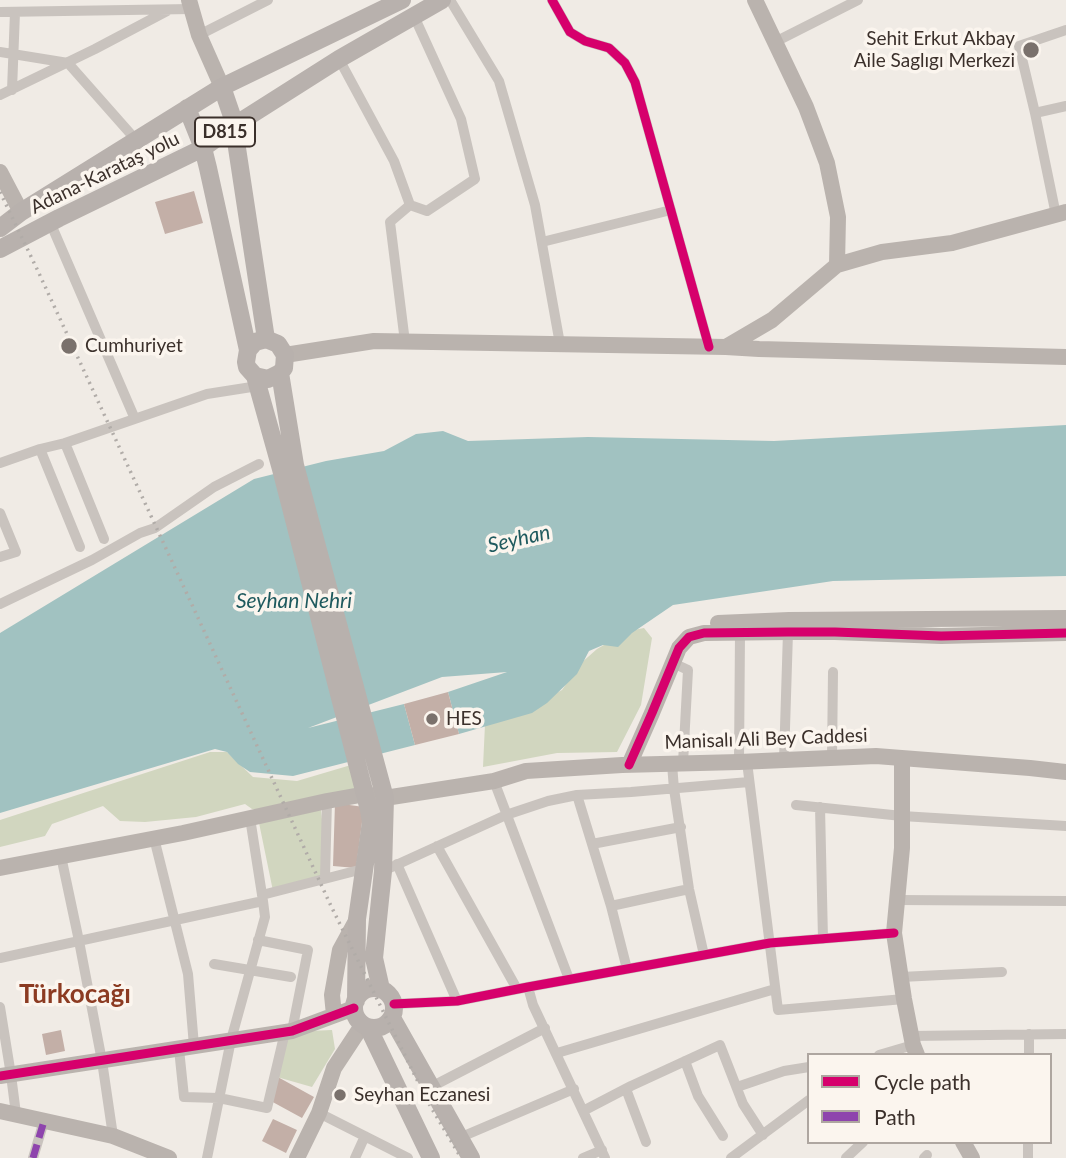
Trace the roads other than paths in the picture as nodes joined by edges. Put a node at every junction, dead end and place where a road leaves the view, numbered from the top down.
1 (244, 0) edge
2 (268, 0) edge
3 (402, 0) edge
4 (442, 0) edge
5 (450, 0) edge
6 (552, 0) edge
7 (755, 0) edge
8 (858, 0) edge
9 (190, 4) edge
10 (169, 9) junction
11 (0, 12) edge
12 (15, 12) junction
13 (247, 12) junction
14 (414, 16) junction
15 (1066, 30) edge
16 (199, 35) junction
17 (775, 42) junction
18 (0, 51) edge
19 (12, 53) junction
20 (339, 59) junction
21 (68, 62) junction
22 (222, 87) junction
23 (12, 90) junction
24 (0, 96) edge
25 (1066, 106) edge
26 (187, 108) junction
27 (1035, 113) junction
28 (235, 125) junction
29 (136, 140) junction
30 (203, 148) junction
31 (0, 172) edge
32 (410, 205) junction
33 (671, 211) junction
34 (22, 212) junction
35 (1061, 213) edge
36 (50, 222) junction
37 (0, 228) edge
38 (542, 242) junction
39 (0, 249) edge
40 (837, 265) junction
41 (266, 339) junction
42 (405, 342) junction
43 (560, 344) junction
44 (718, 347) junction
45 (248, 350) junction
46 (285, 355) junction
47 (1066, 356) edge
48 (280, 373) junction
49 (256, 381) junction
50 (135, 419) junction
51 (65, 443) junction
52 (40, 449) junction
53 (0, 463) edge
54 (259, 464) dead end
55 (288, 467) junction
56 (1, 519) edge
57 (104, 539) dead end
58 (80, 547) dead end
59 (0, 558) edge
60 (0, 604) edge
61 (1066, 618) edge
62 (788, 632) junction
63 (740, 633) junction
64 (1066, 633) edge
65 (673, 663) junction
66 (833, 671) dead end
67 (832, 758) junction
68 (902, 758) junction
69 (365, 759) junction
70 (783, 760) junction
71 (743, 762) junction
72 (678, 764) junction
73 (629, 765) junction
74 (1066, 772) edge
75 (494, 781) junction
76 (749, 782) junction
77 (674, 789) junction
78 (366, 794) junction
79 (577, 795) junction
80 (385, 798) junction
81 (327, 801) junction
82 (796, 805) dead end
83 (820, 807) junction
84 (506, 815) junction
85 (902, 816) junction
86 (250, 818) junction
87 (1066, 826) edge
88 (681, 827) junction
89 (154, 838) junction
90 (592, 844) junction
91 (437, 846) junction
92 (61, 856) junction
93 (390, 867) junction
94 (0, 868) edge
95 (363, 869) junction
96 (325, 877) junction
97 (690, 889) junction
98 (263, 898) junction
99 (897, 900) junction
100 (1066, 901) edge
101 (611, 906) junction
102 (357, 919) junction
103 (174, 920) junction
104 (894, 933) junction
105 (823, 939) junction
106 (258, 940) junction
107 (79, 941) junction
108 (770, 943) junction
109 (704, 955) junction
110 (0, 958) edge
111 (214, 964) dead end
112 (627, 969) junction
113 (250, 970) junction
114 (1002, 972) dead end
115 (901, 976) junction
116 (291, 977) dead end
117 (569, 979) junction
118 (522, 988) junction
119 (382, 989) junction
120 (775, 989) junction
121 (904, 999) junction
122 (457, 1001) junction
123 (355, 1004) junction
124 (0, 1007) edge
125 (393, 1011) junction
126 (334, 1015) junction
127 (365, 1026) junction
128 (545, 1028) junction
129 (288, 1031) junction
130 (1029, 1034) junction
131 (1066, 1034) edge
132 (231, 1040) junction
133 (914, 1045) edge
134 (186, 1047) junction
135 (886, 1053) edge
136 (1029, 1053) edge
137 (557, 1054) junction
138 (102, 1060) junction
139 (685, 1061) junction
140 (807, 1067) edge
141 (6, 1075) edge
142 (431, 1087) junction
143 (737, 1087) junction
144 (574, 1089) junction
145 (626, 1089) junction
146 (219, 1098) junction
147 (807, 1102) edge
148 (583, 1111) junction
149 (319, 1112) junction
150 (8, 1113) edge
151 (44, 1121) junction
152 (763, 1135) junction
153 (113, 1136) junction
154 (365, 1136) junction
155 (723, 1136) dead end
156 (459, 1138) junction
157 (646, 1142) dead end
158 (861, 1144) edge
159 (604, 1154) edge
160 (33, 1158) edge
161 (169, 1158) edge
162 (207, 1158) edge
163 (297, 1158) edge
164 (355, 1158) edge
165 (408, 1158) edge
166 (431, 1158) edge
167 (471, 1158) edge
168 (583, 1158) edge
169 (731, 1158) edge
170 (846, 1158) edge

1 - 13 street
2 - 13 street
3 - 22 main road, Adana-Karataş yolu / D815
4 - 14 main road, Adana-Karataş yolu / D815
5 - 38 street
6 - 33 street
7 - 17 main road
8 - 17 street
9 - 10 street
9 - 16 main road
10 - 12 street
10 - 21 street
11 - 12 street
12 - 19 street
13 - 16 street
14 - 20 main road, Adana-Karataş yolu / D815
14 - 32 street
15 - 27 street
16 - 22 main road
17 - 40 main road
18 - 19 street
19 - 21 street
19 - 23 street
20 - 28 main road, Adana-Karataş yolu / D815
20 - 32 street
21 - 23 street
21 - 29 street
22 - 26 main road, Adana-Karataş yolu / D815
22 - 28 main road
23 - 24 street
25 - 27 street
26 - 29 main road, Adana-Karataş yolu / D815
26 - 30 main road
27 - 35 street
28 - 30 main road, Adana-Karataş yolu / D815
28 - 41 main road
29 - 34 main road, Adana-Karataş yolu / D815
30 - 36 main road, Adana-Karataş yolu / D815
30 - 45 main road
31 - 34 main road
32 - 42 street
33 - 38 street
33 - 44 street
34 - 37 main road, Adana-Karataş yolu / D815
35 - 40 main road
36 - 39 main road, Adana-Karataş yolu / D815
36 - 50 street
38 - 43 street
40 - 44 main road
41 - 45 main road
41 - 46 main road
42 - 43 main road
42 - 46 main road
43 - 44 main road
44 - 47 main road
45 - 49 main road
46 - 48 main road
48 - 49 main road
48 - 55 main road
49 - 50 street
49 - 55 main road
50 - 51 street
51 - 52 street
51 - 57 street
52 - 53 street
52 - 58 street
54 - 60 street
55 - 69 main road
56 - 59 street
61 - 65 main road
62 - 63 main road
62 - 64 main road
62 - 70 street
63 - 65 main road
63 - 71 street
65 - 72 street
65 - 73 main road
66 - 67 street
67 - 68 main road, Manisalı Ali Bey Caddesi
67 - 70 main road, Manisalı Ali Bey Caddesi
68 - 74 main road, Manisalı Ali Bey Caddesi
68 - 85 main road
69 - 78 main road
69 - 80 main road
70 - 71 main road, Manisalı Ali Bey Caddesi
71 - 72 main road, Manisalı Ali Bey Caddesi
71 - 76 street
72 - 73 main road, Manisalı Ali Bey Caddesi
72 - 77 street
73 - 75 main road, Manisalı Ali Bey Caddesi
75 - 80 main road, Manisalı Ali Bey Caddesi
75 - 84 street
76 - 77 street
76 - 108 street
77 - 79 street
77 - 88 street
78 - 80 main road
78 - 81 main road
78 - 95 main road
79 - 84 street
79 - 90 street
80 - 93 main road
81 - 86 main road
81 - 96 street
82 - 83 street
83 - 85 street
83 - 105 street
84 - 91 street
84 - 117 street
85 - 87 street
85 - 99 main road
86 - 89 main road
86 - 98 street
88 - 90 street
88 - 97 street
89 - 92 main road
89 - 103 street
90 - 101 street
91 - 93 street
91 - 118 street
92 - 94 main road
92 - 107 street
93 - 119 main road
93 - 122 street
95 - 96 street
95 - 102 main road
96 - 98 street
97 - 101 street
97 - 109 street
98 - 103 street
98 - 106 street
99 - 100 street
99 - 104 main road
101 - 112 street
102 - 123 main road
102 - 126 main road
103 - 107 street
103 - 134 street
104 - 105 street
104 - 115 main road
105 - 108 street
106 - 113 street
106 - 129 street
107 - 110 street
107 - 138 street
108 - 109 street
108 - 120 street
109 - 112 street
111 - 113 street
112 - 117 street
113 - 116 street
113 - 132 street
114 - 115 street
115 - 121 main road
117 - 118 street
118 - 122 street
118 - 128 street
119 - 123 main road
119 - 125 main road
120 - 121 street
120 - 137 street
121 - 133 main road
122 - 125 street
123 - 126 main road
123 - 127 main road
124 - 141 street
125 - 127 main road
125 - 142 main road
126 - 129 main road
127 - 149 main road
127 - 166 main road
128 - 137 street
128 - 142 street
129 - 132 main road
129 - 146 street
130 - 131 street
130 - 133 street
130 - 136 street
132 - 134 main road
132 - 146 street
133 - 135 street
134 - 138 main road
134 - 146 street
137 - 144 street
138 - 141 main road
138 - 153 street
139 - 143 street
139 - 145 street
139 - 155 street
140 - 143 street
141 - 150 street
142 - 156 main road
143 - 152 street
144 - 148 street
144 - 156 street
145 - 148 street
145 - 157 street
146 - 162 street
147 - 152 street
148 - 159 street
149 - 154 street
149 - 163 main road
150 - 151 main road
151 - 153 main road
151 - 160 street
152 - 169 street
153 - 161 main road
154 - 164 street
154 - 165 street
156 - 167 main road
158 - 170 street
159 - 168 street

